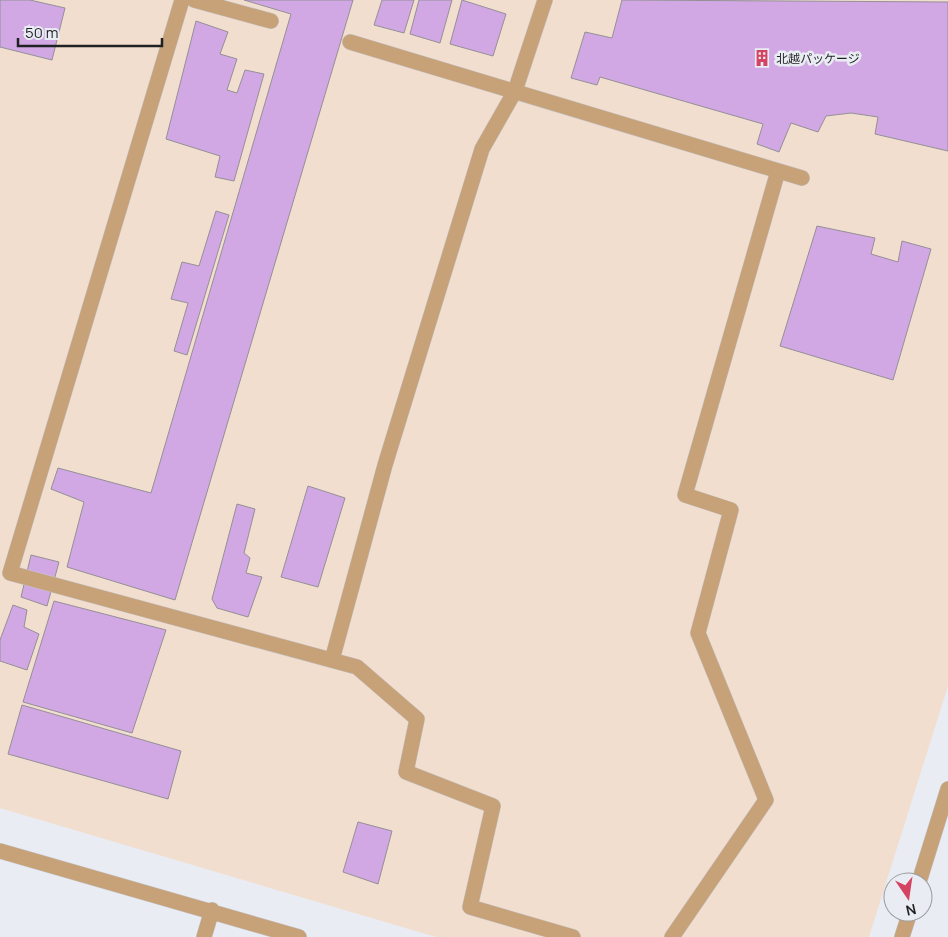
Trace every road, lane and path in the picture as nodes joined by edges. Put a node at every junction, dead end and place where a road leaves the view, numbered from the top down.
1 (182, 0) edge
2 (194, 0) edge
3 (545, 0) edge
4 (271, 21) dead end
5 (350, 42) dead end
6 (515, 91) junction
7 (778, 171) junction
8 (802, 178) dead end
9 (332, 660) junction
10 (948, 789) edge
11 (0, 850) edge
12 (922, 872) edge
13 (212, 910) junction
14 (909, 922) edge
15 (907, 936) edge
16 (204, 937) edge
17 (299, 937) edge
18 (573, 937) edge
19 (672, 937) edge

1 - 9 street
2 - 4 street
3 - 6 street
5 - 6 street
6 - 7 street
6 - 9 street
7 - 8 street
7 - 19 street
9 - 18 street
10 - 12 street
11 - 13 street
13 - 16 street
13 - 17 street
14 - 15 street

